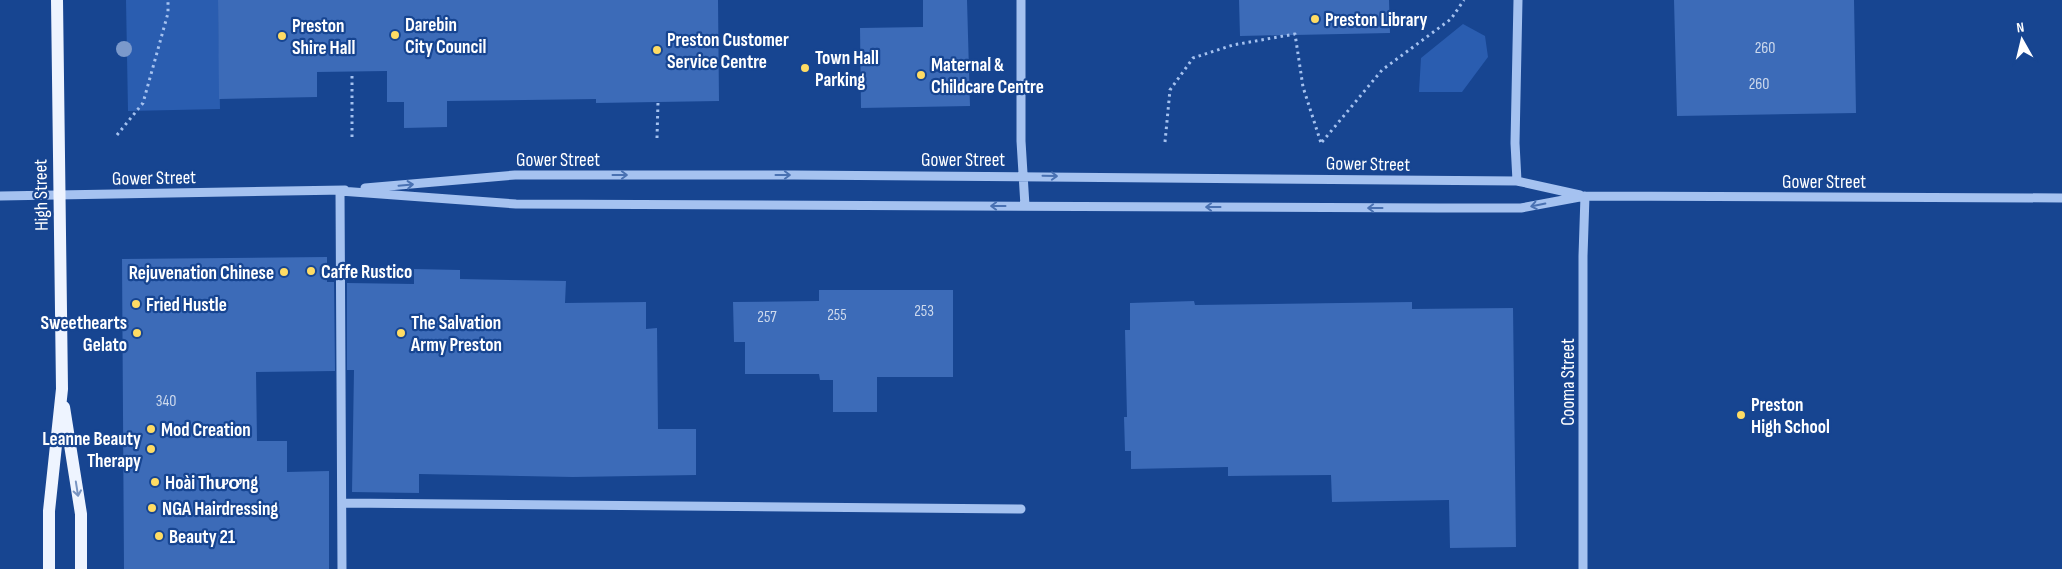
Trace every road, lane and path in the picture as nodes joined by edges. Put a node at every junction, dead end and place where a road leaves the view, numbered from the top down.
1 (57, 0) edge
2 (168, 0) edge
3 (1021, 0) edge
4 (1464, 0) edge
5 (1518, 0) edge
6 (352, 72) dead end
7 (658, 102) dead end
8 (117, 135) dead end
9 (352, 137) dead end
10 (657, 138) dead end
11 (1165, 142) dead end
12 (1024, 176) junction
13 (1518, 181) junction
14 (340, 191) junction
15 (59, 194) junction
16 (0, 196) edge
17 (1585, 196) junction
18 (2062, 198) edge
19 (1025, 206) junction
20 (62, 389) junction
21 (342, 503) junction
22 (1021, 509) dead end
23 (49, 569) edge
24 (81, 569) edge
25 (342, 569) edge
26 (1583, 569) edge

1 - 15 main road, High Street
2 - 8 path
3 - 12 street
4 - 11 path
5 - 13 street
6 - 9 path
7 - 10 path
12 -> 13 street, Gower Street
14 -> 12 street, Gower Street
12 - 19 street
13 - 17 street, Gower Street
14 - 15 street, Gower Street
19 -> 14 street, Gower Street
14 - 21 street
15 - 16 street, Gower Street
15 - 20 main road, High Street
17 - 18 street, Gower Street
17 -> 19 street, Gower Street
17 - 26 street, Cooma Street
20 - 23 main road, High Street
20 -> 24 main road, High Street
21 - 22 street
21 - 25 street

